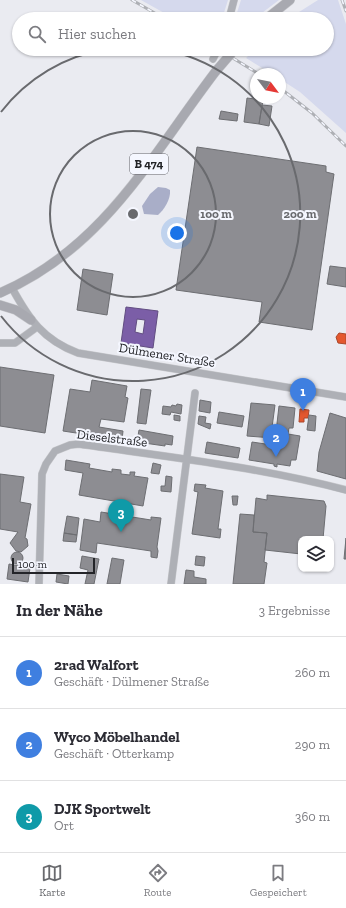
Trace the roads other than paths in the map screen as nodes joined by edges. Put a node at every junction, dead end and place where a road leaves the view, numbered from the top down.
1 (234, 0) edge
2 (290, 0) edge
3 (231, 12) edge
4 (275, 12) edge
5 (215, 56) edge
6 (229, 56) edge
7 (214, 59) dead end
8 (12, 288) junction
9 (0, 293) edge
10 (0, 305) edge
11 (34, 324) junction
12 (0, 342) edge
13 (195, 393) dead end
14 (346, 397) edge
15 (185, 459) junction
16 (346, 490) edge
17 (39, 584) edge
18 (171, 584) edge

1 - 3 street
2 - 4 main road
5 - 7 street
6 - 8 main road, B 474, bridge
8 - 9 main road, B 474
8 - 11 street, Dülmener Straße
10 - 11 main road
11 - 12 street
11 - 14 street, Dülmener Straße
13 - 15 street
15 - 16 street, Dieselstraße
15 - 17 street, Dieselstraße
15 - 18 street

